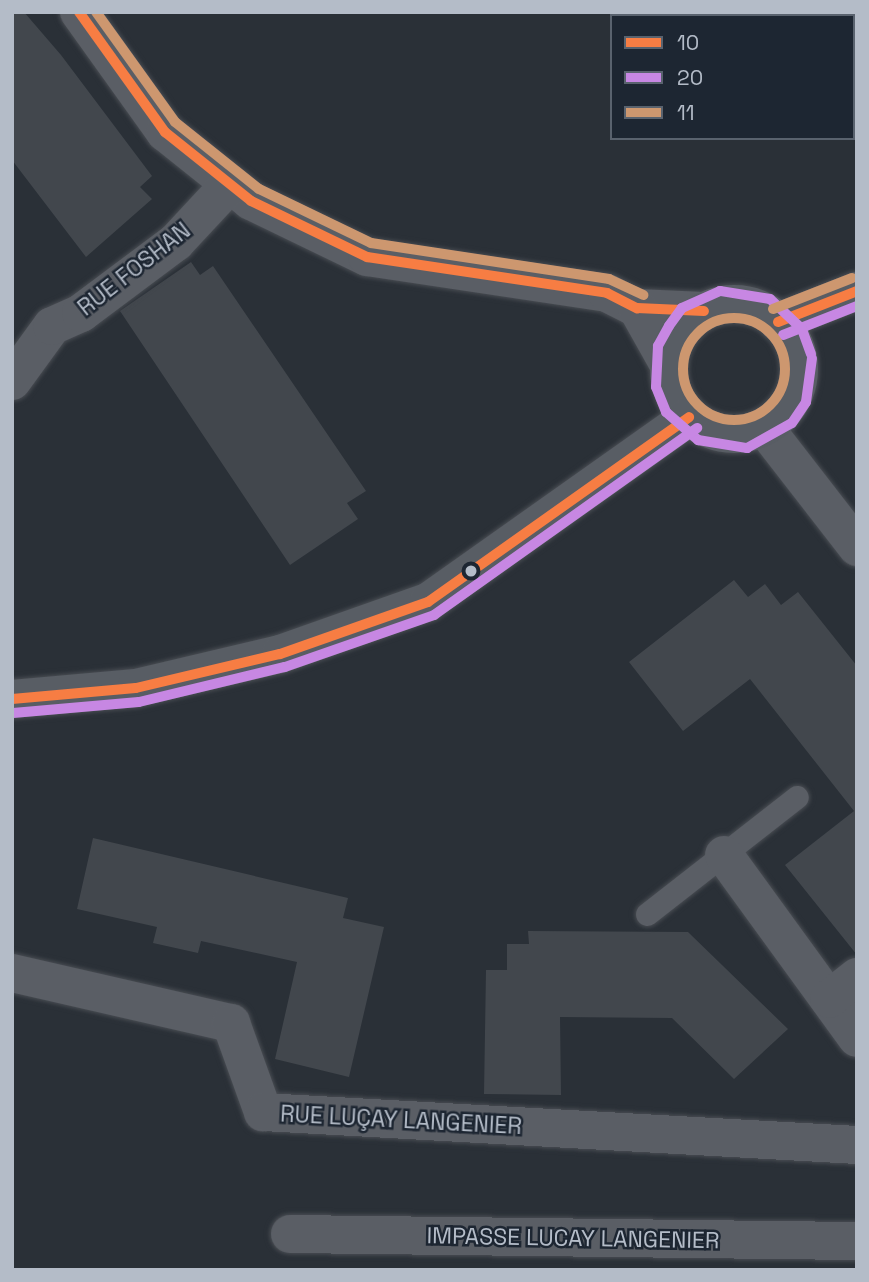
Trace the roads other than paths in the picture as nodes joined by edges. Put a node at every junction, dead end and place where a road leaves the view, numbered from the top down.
1 (79, 12) edge
2 (229, 185) junction
3 (857, 291) edge
4 (637, 308) junction
5 (704, 311) junction
6 (778, 322) junction
7 (668, 365) junction
8 (12, 381) edge
9 (689, 417) junction
10 (764, 427) junction
11 (857, 547) edge
12 (12, 699) edge
13 (797, 797) dead end
14 (724, 855) junction
15 (647, 914) dead end
16 (12, 973) edge
17 (843, 988) edge
18 (857, 1038) edge
19 (857, 1145) edge
20 (290, 1234) dead end
21 (857, 1241) edge

1 - 2 street
2 - 4 street
2 - 8 street, RUE FOSHAN
3 - 6 main road
4 - 5 street
4 - 7 street
5 - 6 main road
5 - 7 main road
6 - 10 main road
7 - 9 main road
9 - 10 main road
9 - 12 main road
10 - 11 street
13 - 14 lane
14 - 15 lane
14 - 17 street
16 - 19 street, RUE LUÇAY LANGENIER
17 - 18 street
20 - 21 street, IMPASSE LUCAY LANGENIER

